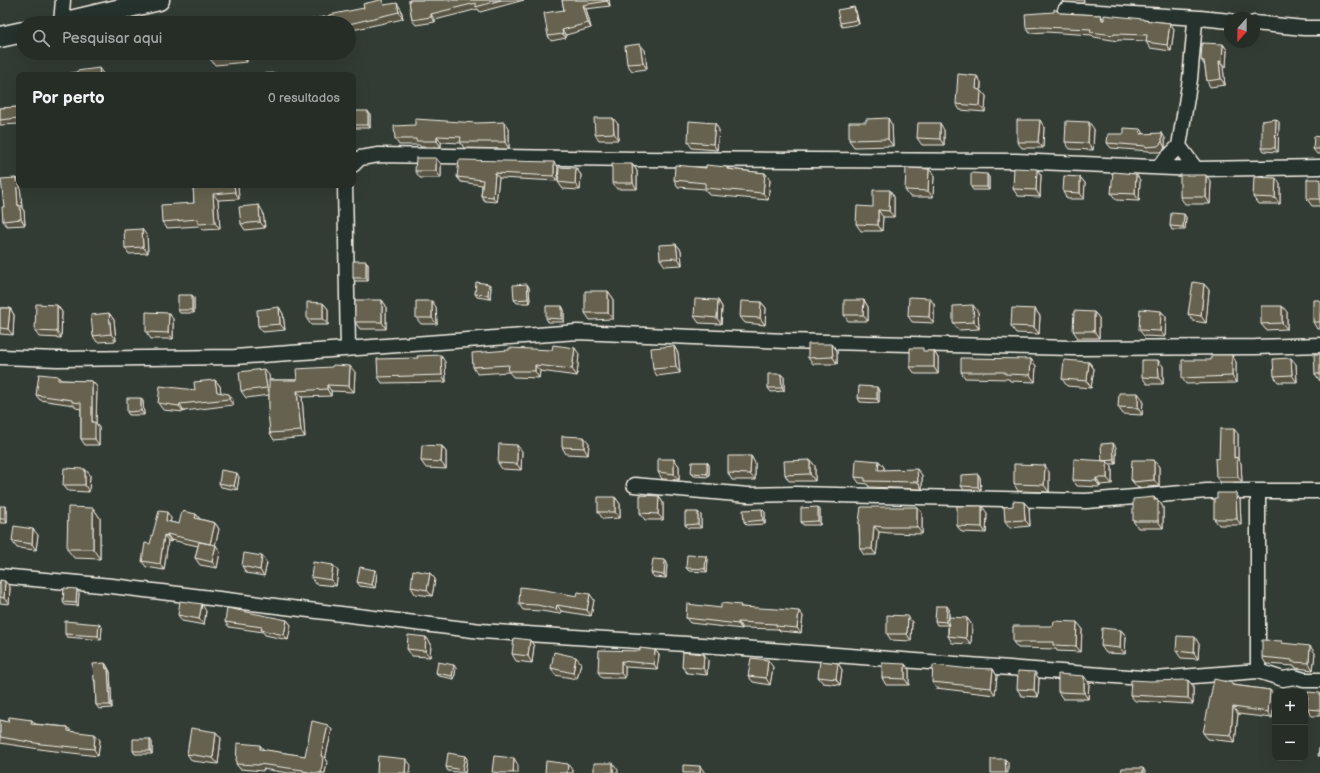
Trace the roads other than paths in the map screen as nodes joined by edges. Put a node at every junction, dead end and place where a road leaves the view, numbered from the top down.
1 (63, 0) edge
2 (159, 0) edge
3 (1065, 10) dead end
4 (62, 16) edge
5 (92, 16) edge
6 (1200, 18) junction
7 (1224, 20) edge
8 (1260, 24) edge
9 (1320, 28) edge
10 (16, 34) edge
11 (0, 37) edge
12 (1179, 146) junction
13 (356, 162) edge
14 (1158, 167) junction
15 (1320, 167) edge
16 (1196, 169) junction
17 (345, 188) edge
18 (1320, 345) edge
19 (348, 348) junction
20 (0, 357) edge
21 (634, 485) dead end
22 (1258, 491) junction
23 (1320, 491) edge
24 (0, 576) edge
25 (1258, 671) junction
26 (1320, 680) edge

1 - 4 street
2 - 5 main road
3 - 6 street
6 - 7 street
6 - 12 street
8 - 9 street
10 - 11 main road
12 - 14 street
12 - 16 street
13 - 14 street
14 - 16 street
15 - 16 street
17 - 19 street
18 - 19 street
19 - 20 street
21 - 22 street
22 - 23 street
22 - 25 street
24 - 25 street
25 - 26 street

